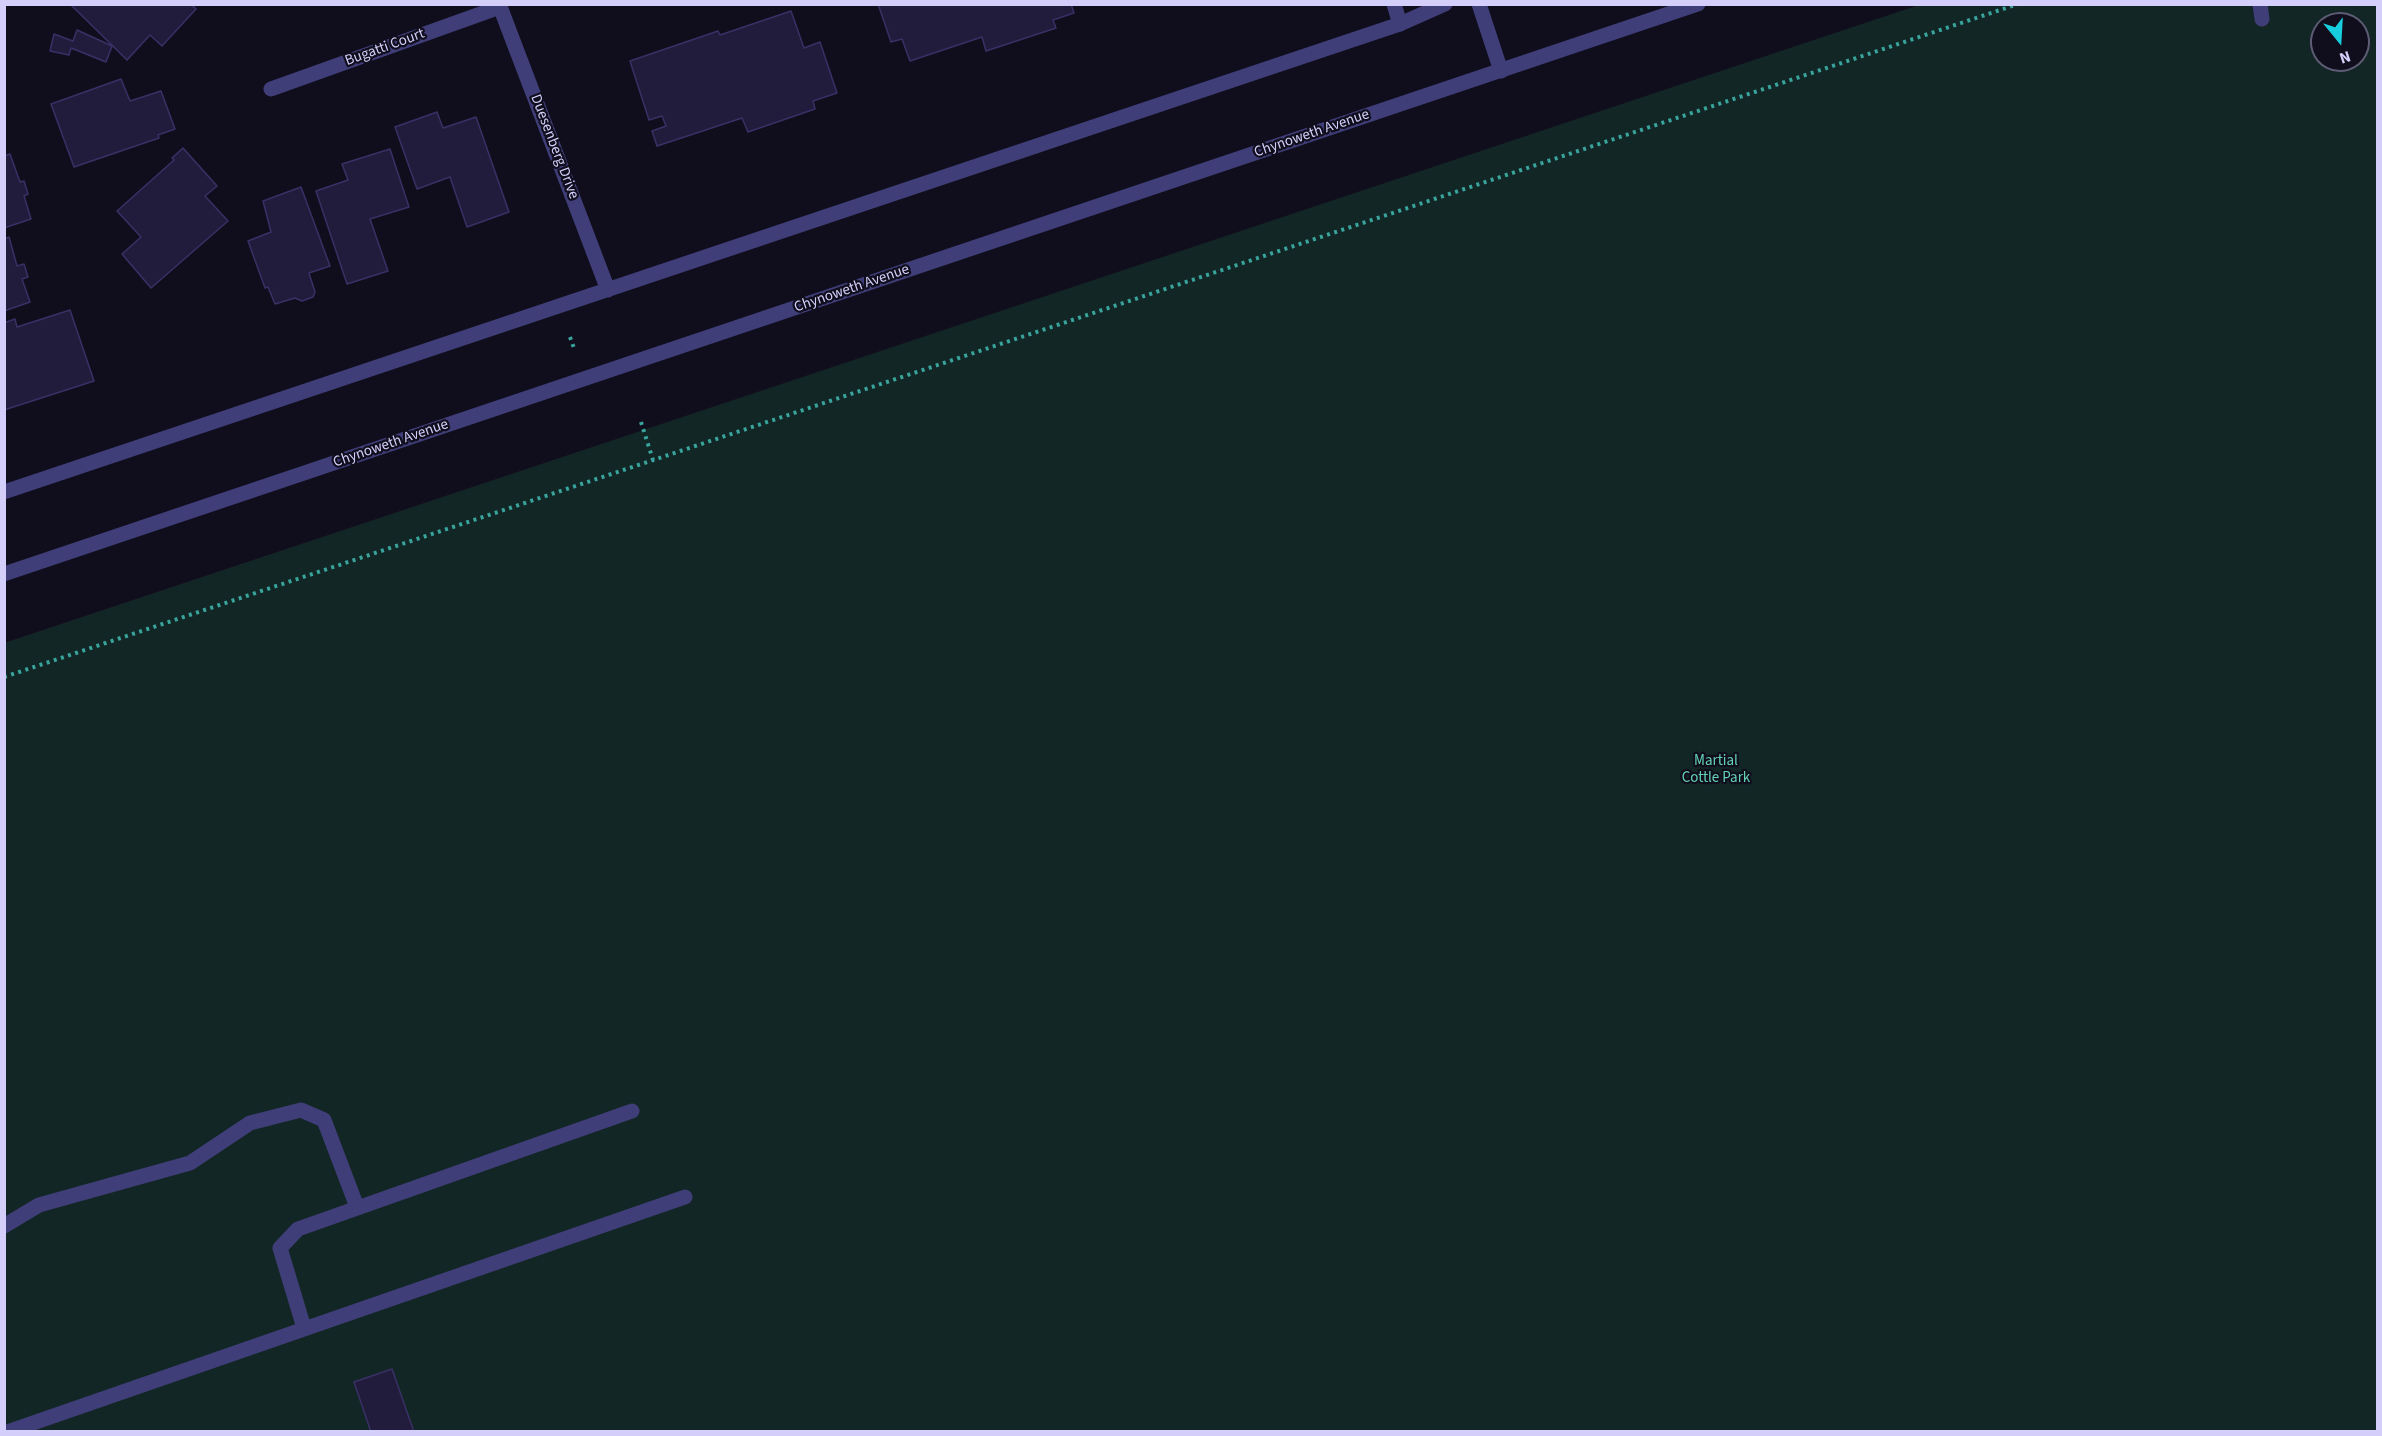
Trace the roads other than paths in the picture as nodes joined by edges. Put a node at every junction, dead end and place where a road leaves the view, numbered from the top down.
1 (1394, 4) edge
2 (1445, 4) edge
3 (1479, 4) edge
4 (1698, 4) edge
5 (499, 6) edge
6 (1400, 24) junction
7 (1501, 71) junction
8 (271, 89) dead end
9 (608, 290) junction
10 (4, 492) edge
11 (4, 574) edge
12 (632, 1111) dead end
13 (684, 1197) dead end
14 (357, 1208) junction
15 (4, 1226) edge
16 (304, 1328) junction
17 (7, 1431) edge

1 - 6 street
2 - 6 street
3 - 7 street
4 - 7 street, Chynoweth Avenue
5 - 8 street, Bugatti Court
5 - 9 street, Duesenberg Drive
6 - 9 street
7 - 11 street, Chynoweth Avenue
9 - 10 street
12 - 14 street
13 - 16 street
14 - 15 street
14 - 16 street
16 - 17 street

